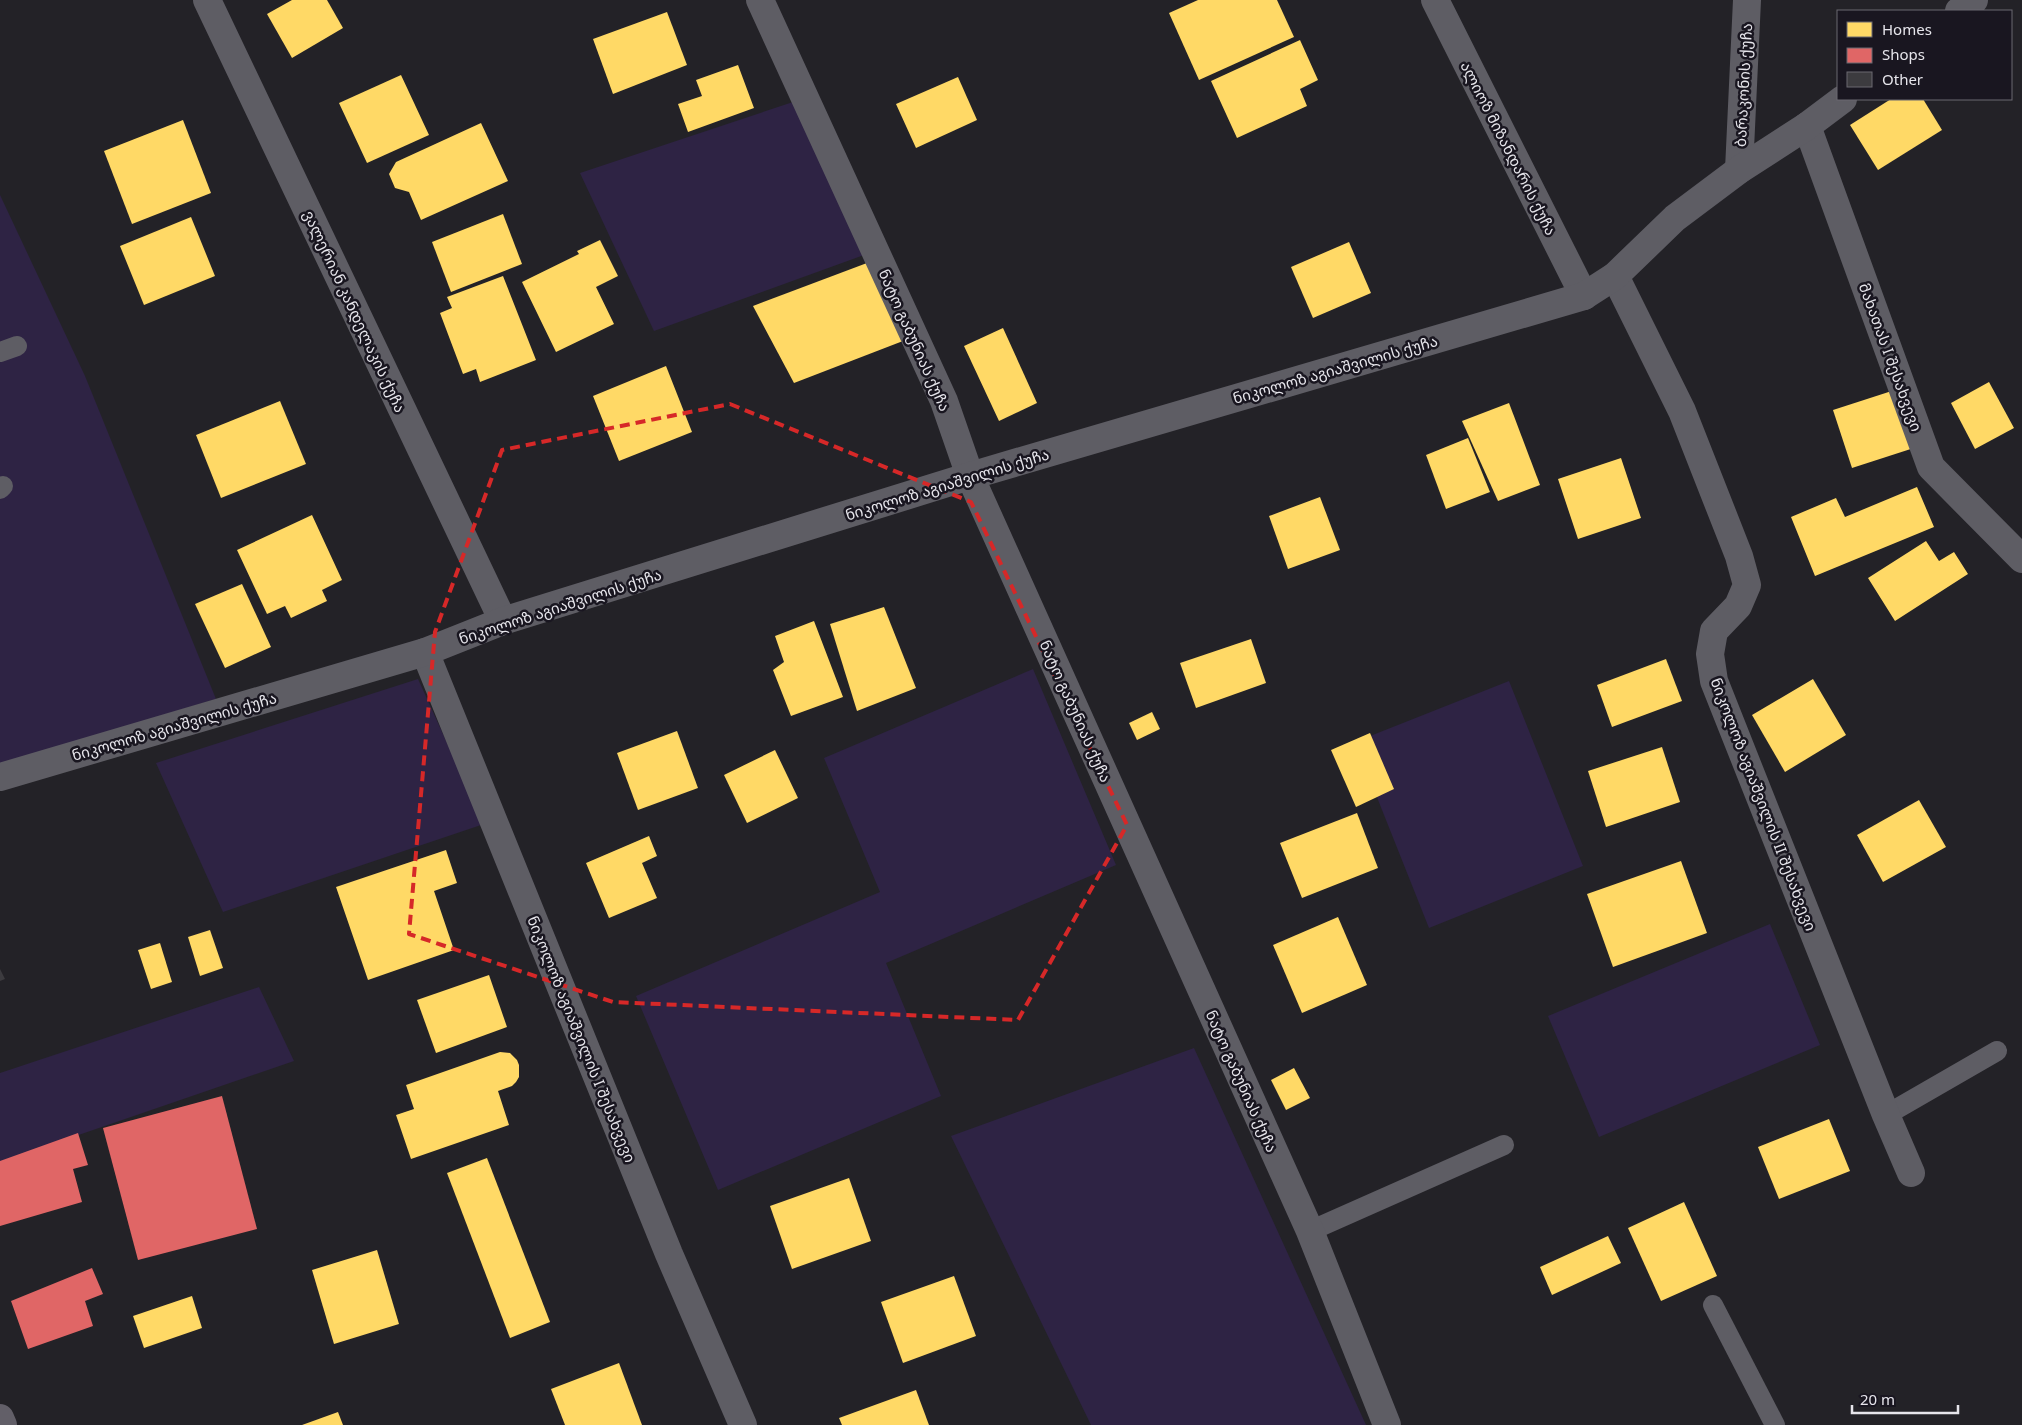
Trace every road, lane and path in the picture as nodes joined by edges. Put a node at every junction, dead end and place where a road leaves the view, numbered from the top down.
1 (207, 0) edge
2 (760, 0) edge
3 (1435, 0) edge
4 (1747, 0) edge
5 (1974, 0) edge
6 (1960, 10) edge
7 (1842, 100) edge
8 (1807, 126) junction
9 (1739, 170) junction
10 (1615, 276) junction
11 (1584, 296) junction
12 (970, 476) junction
13 (2022, 559) edge
14 (503, 621) junction
15 (425, 652) junction
16 (0, 777) edge
17 (1997, 1051) dead end
18 (1886, 1115) junction
19 (1504, 1145) dead end
20 (1911, 1173) dead end
21 (1310, 1231) junction
22 (1713, 1305) dead end
23 (0, 1418) edge
24 (3, 1425) edge
25 (743, 1425) edge
26 (1387, 1425) edge
27 (1775, 1425) edge

1 - 14 street, ვალერიან კანდელაკის ქუჩა
2 - 12 street, ნატო გაბუნიას ქუჩა
3 - 11 street, ალიოზ მიზანდარის ქუჩა
4 - 9 street, ბარაკონის ქუჩა
5 - 6 street
7 - 8 street, ნიკოლოზ აგიაშვილის ქუჩა
8 - 9 street, ნიკოლოზ აგიაშვილის ქუჩა
8 - 13 street, მახათას I შესახვევი
9 - 10 street, ნიკოლოზ აგიაშვილის ქუჩა
10 - 11 street, ნიკოლოზ აგიაშვილის ქუჩა
10 - 18 street, ნიკოლოზ აგიაშვილის II შესახვევი
11 - 12 street, ნიკოლოზ აგიაშვილის ქუჩა
12 - 14 street, ნიკოლოზ აგიაშვილის ქუჩა
12 - 21 street, ნატო გაბუნიას ქუჩა
14 - 15 street, ნიკოლოზ აგიაშვილის ქუჩა
15 - 16 street, ნიკოლოზ აგიაშვილის ქუჩა
15 - 25 street, ნიკოლოზ აგიაშვილის I შესახვევი
17 - 18 lane
18 - 20 street, ნიკოლოზ აგიაშვილის II შესახვევი
19 - 21 lane
21 - 26 street, ნატო გაბუნიას ქუჩა
22 - 27 lane
23 - 24 main road

